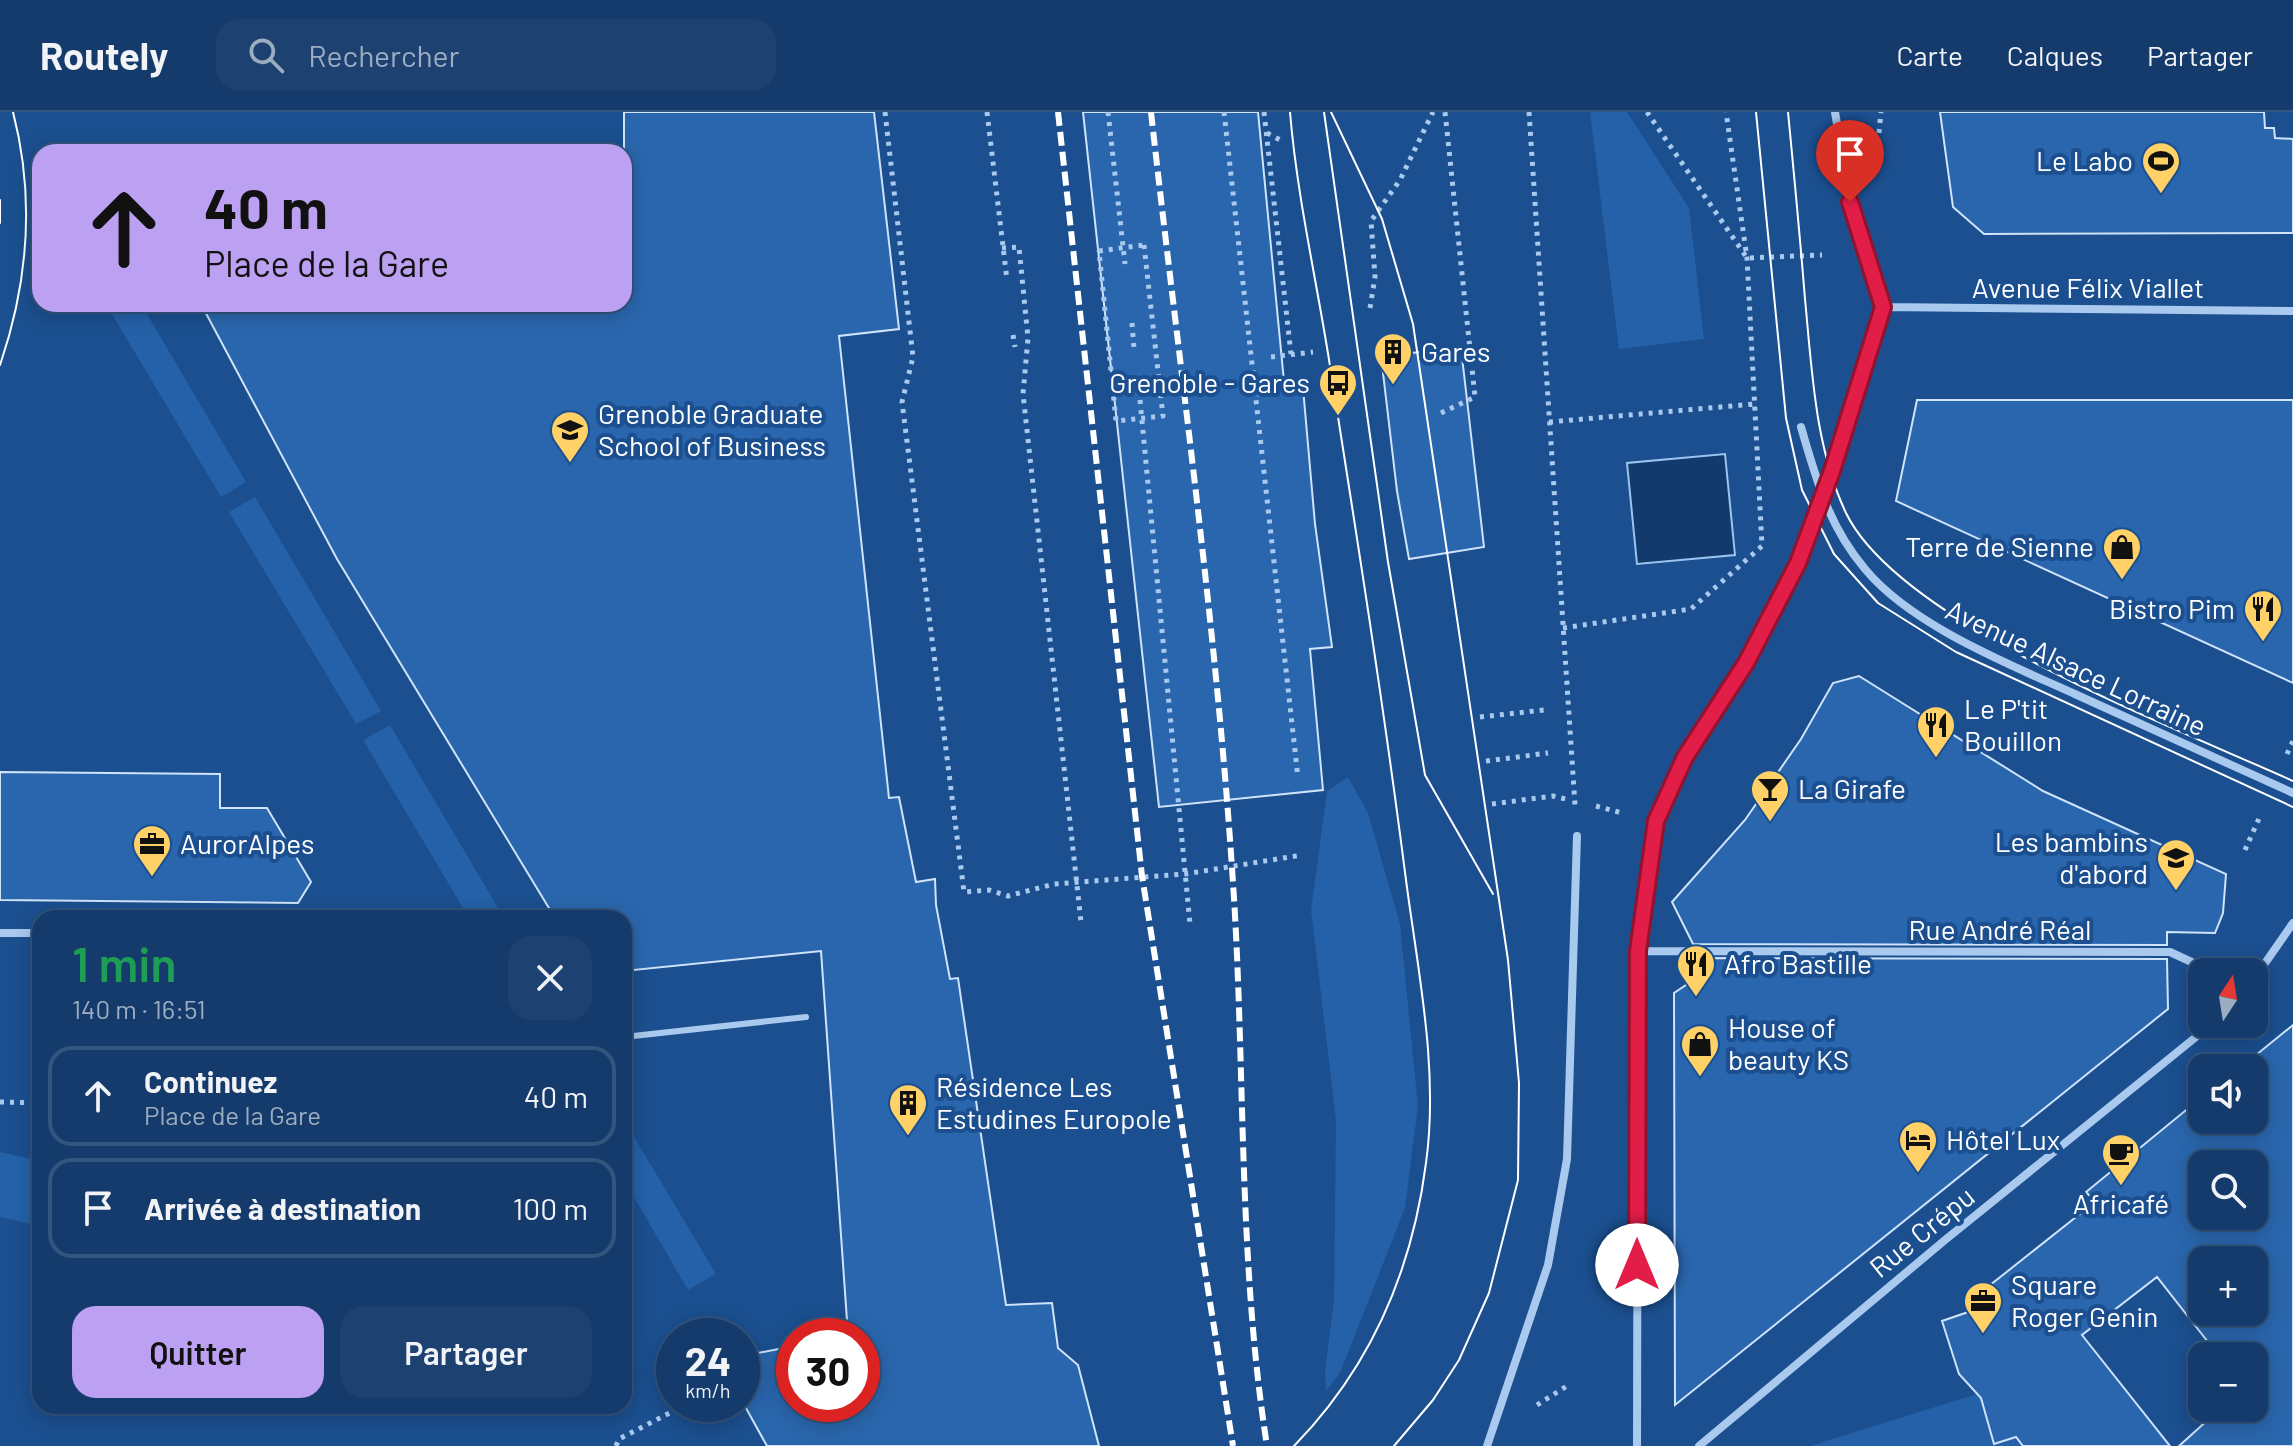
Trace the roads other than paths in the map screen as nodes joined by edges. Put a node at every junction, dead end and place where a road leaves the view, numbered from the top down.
1 (1835, 112) edge
2 (1883, 307) junction
3 (2293, 311) edge
4 (1801, 427) dead end
5 (1822, 502) junction
6 (2293, 793) edge
7 (1577, 836) dead end
8 (2293, 923) edge
9 (0, 933) edge
10 (32, 933) edge
11 (1638, 951) junction
12 (2268, 959) edge
13 (2188, 960) edge
14 (806, 1017) dead end
15 (632, 1036) edge
16 (2195, 1038) edge
17 (1487, 1446) edge
18 (1637, 1446) edge
19 (1699, 1446) edge

1 - 2 street
2 - 3 street, Avenue Félix Viallet
2 - 5 street
4 - 5 street, Avenue Alsace Lorraine
5 - 6 street, Avenue Alsace Lorraine
5 - 11 street
7 - 17 street
8 - 12 street
9 - 10 street
11 - 13 street, Rue André Réal
11 - 18 street
14 - 15 lane
16 - 19 street, Rue Crépu

